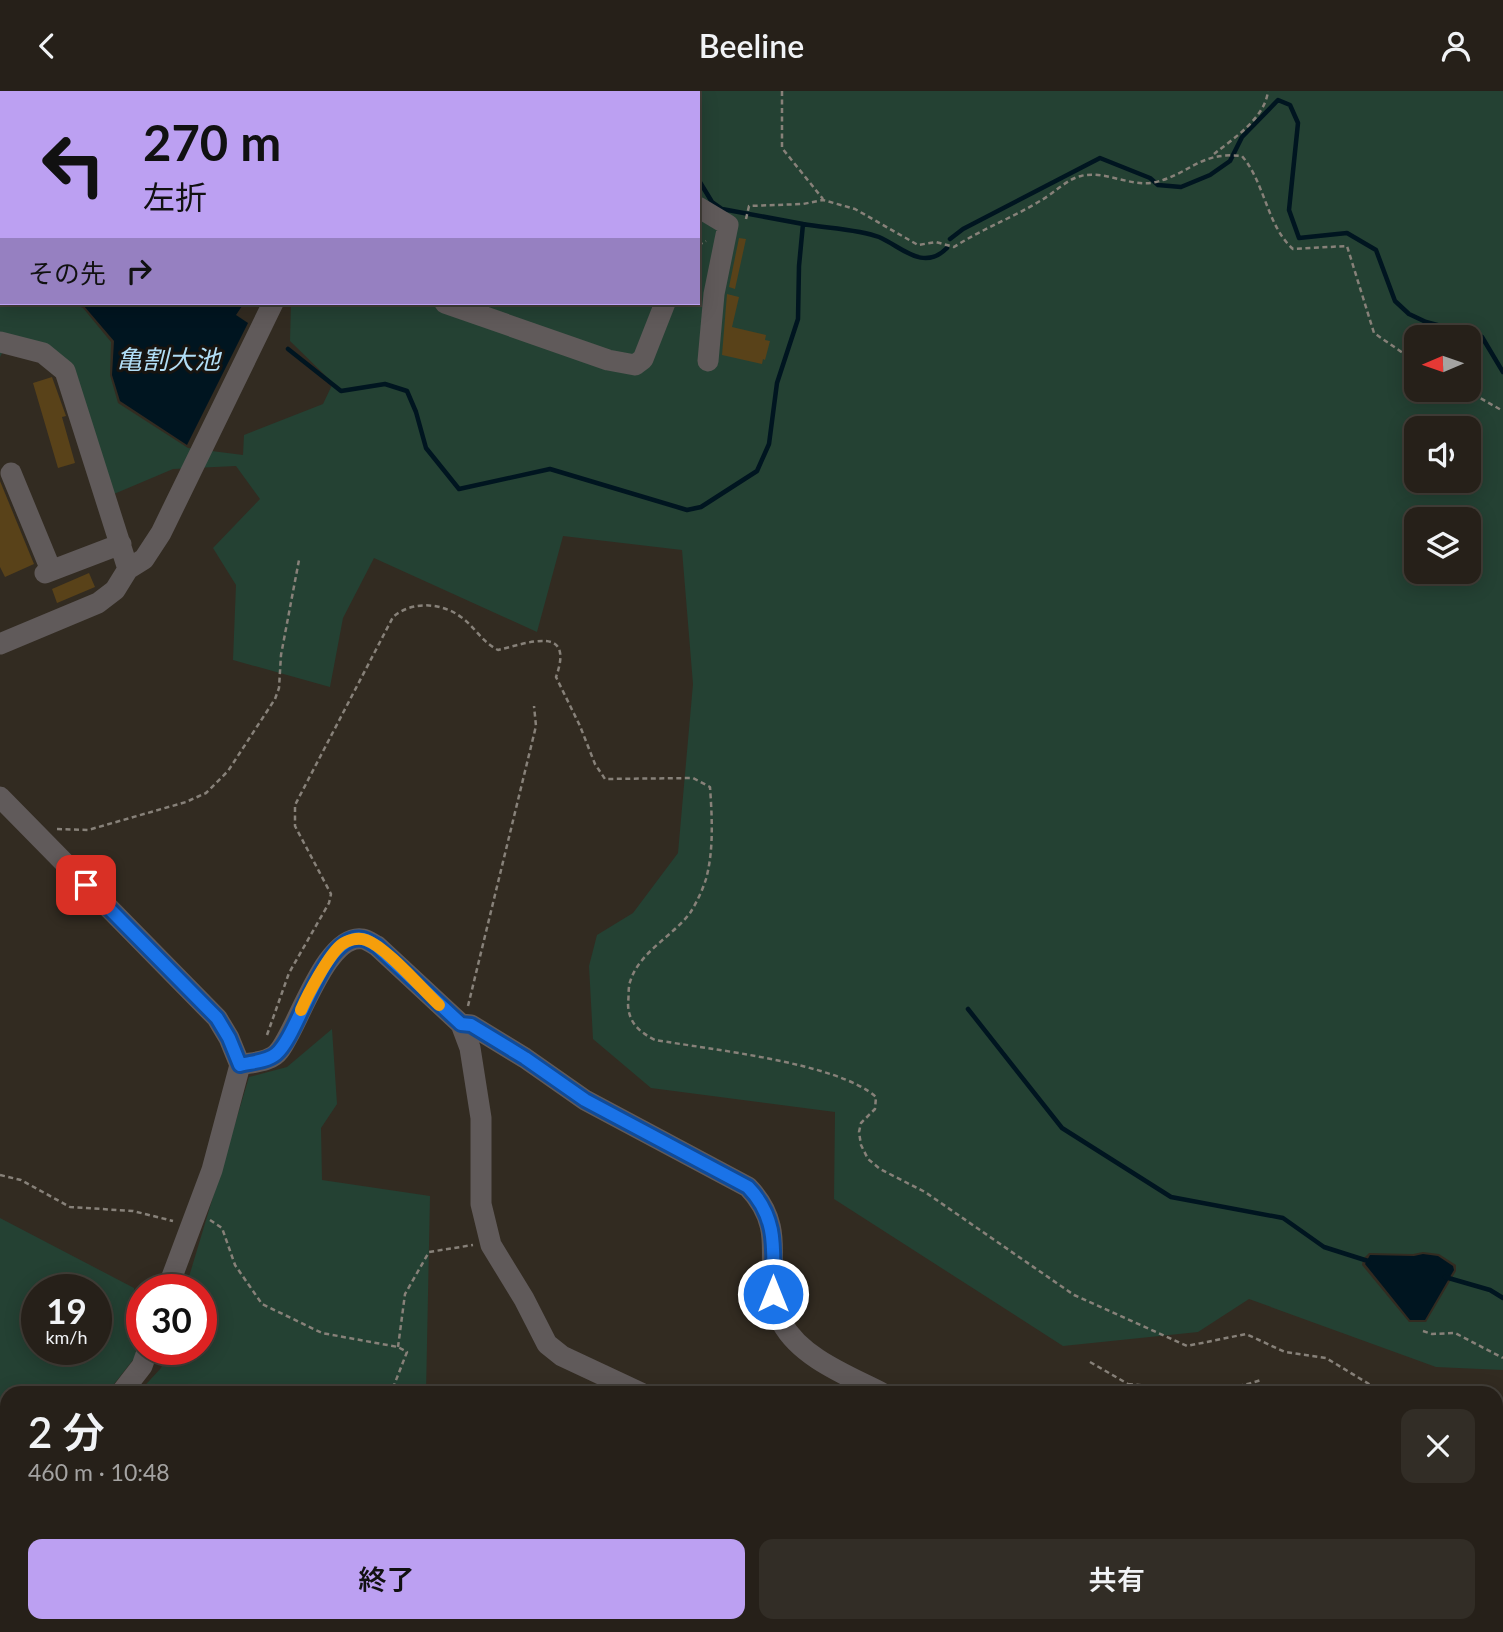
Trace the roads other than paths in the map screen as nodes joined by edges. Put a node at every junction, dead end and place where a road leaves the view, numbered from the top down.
1 (700, 208) edge
2 (706, 292) edge
3 (272, 305) edge
4 (450, 305) edge
5 (664, 305) edge
6 (0, 342) edge
7 (708, 361) dead end
8 (11, 473) dead end
9 (121, 544) junction
10 (128, 569) junction
11 (0, 644) edge
12 (0, 797) edge
13 (461, 1024) junction
14 (248, 1063) junction
15 (173, 1274) edge
16 (142, 1365) edge
17 (126, 1386) edge
18 (627, 1386) edge
19 (868, 1386) edge

1 - 2 street
2 - 7 street
3 - 10 street
4 - 5 street
6 - 9 street
8 - 9 street
9 - 10 street
10 - 11 street
12 - 14 street
13 - 14 street
13 - 18 street
13 - 19 street
14 - 15 street
16 - 17 street

